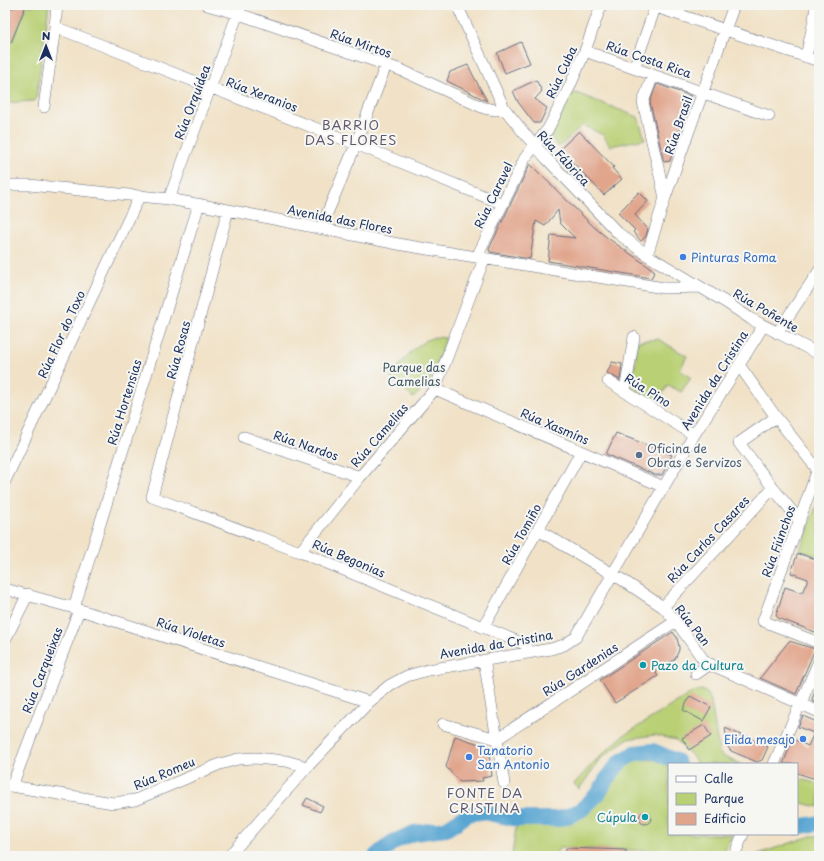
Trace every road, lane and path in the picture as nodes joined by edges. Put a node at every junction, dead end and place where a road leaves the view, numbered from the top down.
1 (57, 5) edge
2 (207, 5) edge
3 (457, 5) edge
4 (601, 5) edge
5 (734, 5) edge
6 (816, 5) edge
7 (656, 6) edge
8 (240, 10) edge
9 (56, 27) junction
10 (725, 30) junction
11 (585, 51) junction
12 (806, 57) junction
13 (819, 61) edge
14 (386, 65) junction
15 (634, 68) junction
16 (653, 75) junction
17 (211, 88) junction
18 (703, 93) junction
19 (44, 107) dead end
20 (504, 108) junction
21 (769, 116) dead end
22 (356, 144) junction
23 (535, 146) junction
24 (5, 185) edge
25 (139, 197) junction
26 (665, 198) junction
27 (169, 200) junction
28 (199, 204) junction
29 (503, 204) junction
30 (228, 210) junction
31 (321, 228) junction
32 (647, 255) junction
33 (481, 258) junction
34 (819, 271) edge
35 (676, 272) junction
36 (700, 287) junction
37 (670, 288) junction
38 (763, 326) junction
39 (777, 333) junction
40 (634, 337) dead end
41 (819, 354) edge
42 (739, 365) junction
43 (608, 381) dead end
44 (435, 390) junction
45 (626, 391) junction
46 (776, 418) junction
47 (694, 435) junction
48 (244, 437) dead end
49 (581, 452) junction
50 (818, 468) edge
51 (360, 477) junction
52 (5, 481) edge
53 (664, 487) junction
54 (773, 488) junction
55 (152, 497) joint
56 (800, 521) junction
57 (538, 530) junction
58 (300, 552) junction
59 (612, 574) junction
60 (5, 589) edge
61 (28, 594) junction
62 (663, 607) junction
63 (76, 609) junction
64 (676, 621) junction
65 (483, 628) junction
66 (5, 640) edge
67 (819, 642) edge
68 (530, 653) junction
69 (484, 660) junction
70 (819, 661) edge
71 (710, 664) junction
72 (696, 674) dead end
73 (368, 702) junction
74 (800, 704) junction
75 (819, 712) edge
76 (443, 724) dead end
77 (497, 739) junction
78 (774, 763) edge
79 (307, 767) junction
80 (504, 784) dead end
81 (8, 785) edge
82 (742, 838) edge
83 (228, 856) edge
84 (734, 856) edge

1 - 9 street
2 - 8 street, Rúa Mirtos
3 - 20 street, Rúa Fábrica
4 - 11 street, Rúa Cuba
5 - 10 street, Rúa Brasil
6 - 12 street
7 - 10 street
7 - 15 street
8 - 14 street, Rúa Mirtos
8 - 17 street, Rúa Orquídea
9 - 17 street, Rúa Xeranios
9 - 19 street
10 - 12 street
10 - 18 street, Rúa Brasil
11 - 15 street, Rúa Costa Rica
11 - 23 street, Rúa Cuba
12 - 13 street
14 - 20 street, Rúa Mirtos
14 - 22 street
15 - 16 street, Rúa Costa Rica
16 - 18 street, Rúa Costa Rica
16 - 26 street
17 - 22 street, Rúa Xeranios
17 - 27 street, Rúa Orquídea
18 - 21 street, Rúa Costa Rica
18 - 26 street, Rúa Brasil
20 - 23 street, Rúa Fábrica
22 - 29 street, Rúa Xeranios
22 - 31 street
23 - 29 street, Rúa Caravel
23 - 32 street, Rúa Fábrica
24 - 25 street, Avenida das Flores
25 - 27 street, Avenida das Flores
25 - 52 street, Rúa Flor do Toxo
26 - 32 street, Rúa Brasil
27 - 28 street, Avenida das Flores
28 - 30 street, Avenida das Flores
28 - 63 street, Rúa Hortensias
29 - 33 street, Rúa Caravel
30 - 31 street, Avenida das Flores
30 - 55 street, Rúa Rosas
31 - 33 street, Avenida das Flores
32 - 35 street, Rúa Fábrica
33 - 37 street, Avenida das Flores
33 - 44 street, Rúa Camelias
34 - 39 street
35 - 36 street, Rúa Fábrica
35 - 37 street
36 - 37 street, Avenida das Flores
36 - 38 street, Rúa Poñente
38 - 39 street, Rúa Poñente
38 - 42 street, Avenida da Cristina
39 - 41 street, Rúa Poñente
40 - 45 street
42 - 46 street
42 - 47 street, Avenida da Cristina
43 - 45 street, Rúa Pino
44 - 49 street, Rúa Xasmíns
44 - 51 street, Rúa Camelias
45 - 47 street, Rúa Pino
46 - 50 street
46 - 54 street
47 - 53 street, Avenida da Cristina
48 - 51 street, Rúa Nardos
49 - 53 street, Rúa Xasmíns
49 - 57 street, Rúa Tomiño
50 - 56 street, Rúa Fiúnchos
51 - 58 street, Rúa Camelias
53 - 59 street, Avenida da Cristina
54 - 56 street
54 - 62 street, Rúa Carlos Casares
55 - 58 street, Rúa Begonias
56 - 67 street, Rúa Fiúnchos
57 - 59 street, Rúa Pan
57 - 65 street, Rúa Tomiño
58 - 65 street, Rúa Begonias
59 - 62 street, Rúa Pan
59 - 68 street, Avenida da Cristina
60 - 61 street, Rúa Violetas
61 - 63 street, Rúa Violetas
61 - 66 street
62 - 64 street, Rúa Pan
63 - 73 street, Rúa Violetas
63 - 81 street, Rúa Carqueixas
64 - 71 street, Rúa Pan
64 - 77 street, Rúa Gardenias
65 - 68 street, Rúa Begonias
68 - 69 street, Avenida da Cristina
69 - 73 street, Avenida da Cristina
69 - 77 street
70 - 74 street
71 - 72 street
71 - 74 street, Rúa Pan
73 - 79 street, Avenida da Cristina
74 - 75 street, Rúa Pan
74 - 78 street
76 - 77 street
77 - 80 street
79 - 81 street, Rúa Romeu
79 - 83 street, Avenida da Cristina
82 - 84 street

